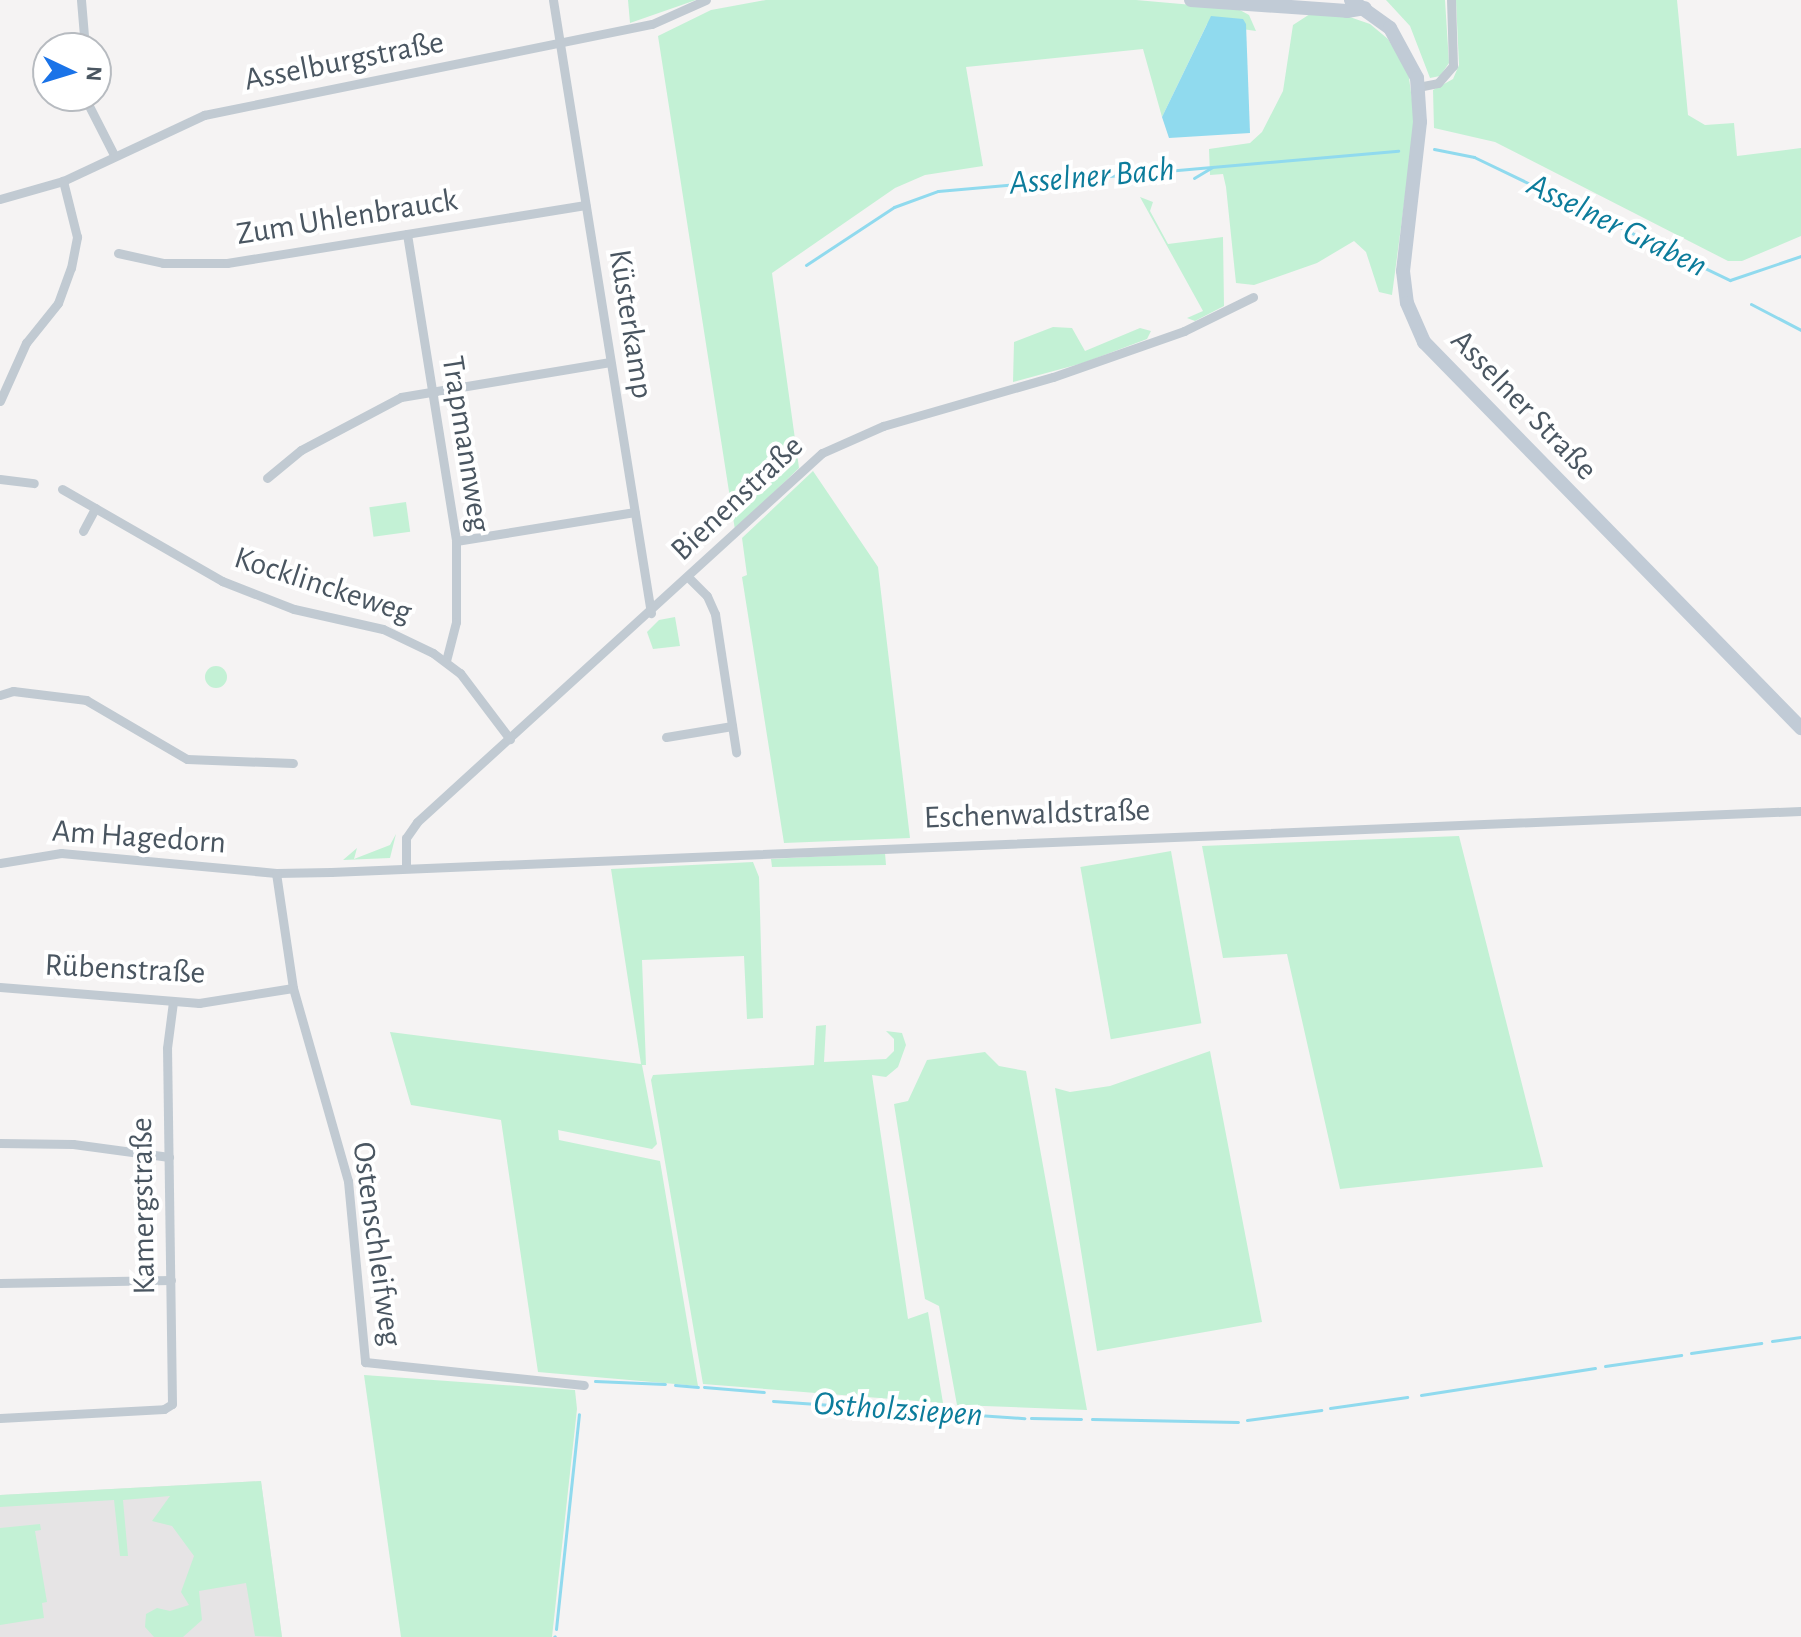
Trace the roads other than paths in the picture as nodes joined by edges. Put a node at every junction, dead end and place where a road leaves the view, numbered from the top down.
1 (81, 0) edge
2 (553, 0) edge
3 (706, 0) edge
4 (1191, 0) edge
5 (1351, 0) edge
6 (1451, 0) edge
7 (1254, 2) edge
8 (1286, 4) edge
9 (1365, 8) junction
10 (84, 32) edge
11 (558, 44) junction
12 (1418, 87) junction
13 (92, 112) edge
14 (114, 155) junction
15 (63, 181) junction
16 (0, 199) edge
17 (585, 205) junction
18 (407, 234) junction
19 (118, 253) dead end
20 (1253, 297) dead end
21 (610, 362) junction
22 (432, 392) junction
23 (0, 401) edge
24 (267, 478) dead end
25 (0, 479) edge
26 (34, 483) dead end
27 (62, 489) dead end
28 (95, 508) junction
29 (635, 512) junction
30 (83, 531) dead end
31 (456, 541) junction
32 (689, 578) junction
33 (651, 613) junction
34 (446, 661) junction
35 (0, 695) edge
36 (732, 726) junction
37 (1801, 728) edge
38 (666, 737) dead end
39 (510, 739) junction
40 (736, 752) dead end
41 (293, 763) dead end
42 (1801, 811) edge
43 (0, 863) edge
44 (406, 867) junction
45 (276, 873) junction
46 (0, 987) edge
47 (293, 988) junction
48 (173, 1002) junction
49 (0, 1143) edge
50 (169, 1157) junction
51 (171, 1280) junction
52 (0, 1283) edge
53 (584, 1385) dead end
54 (0, 1418) edge

1 - 10 street
2 - 11 street, Küsterkamp
3 - 11 street, Asselburgstraße
4 - 7 main road
5 - 9 main road, Asselner Straße
6 - 12 street
7 - 8 main road
8 - 9 main road
9 - 12 main road, Asselner Straße
11 - 14 street, Asselburgstraße
11 - 17 street, Küsterkamp
12 - 37 main road, Asselner Straße
13 - 14 street
14 - 15 street, Asselburgstraße
15 - 16 street, Asselburgstraße
15 - 23 street
17 - 18 street, Zum Uhlenbrauck
17 - 21 street, Küsterkamp
18 - 19 street, Zum Uhlenbrauck
18 - 22 street, Trapmannweg
20 - 32 street, Bienenstraße
21 - 22 street
21 - 29 street, Küsterkamp
22 - 24 street
22 - 31 street, Trapmannweg
25 - 26 street
27 - 28 street, Kocklinckeweg
28 - 30 street
28 - 34 street, Kocklinckeweg
29 - 31 street
29 - 33 street, Küsterkamp
31 - 34 street, Trapmannweg
32 - 33 street, Bienenstraße
32 - 36 street
33 - 39 street, Bienenstraße
34 - 39 street, Kocklinckeweg
35 - 41 street
36 - 38 street
36 - 40 street
39 - 44 street, Bienenstraße
42 - 44 street, Eschenwaldstraße
43 - 45 street, Am Hagedorn
44 - 45 street, Eschenwaldstraße
45 - 47 street, Ostenschleifweg
46 - 48 street, Rübenstraße
47 - 48 street, Rübenstraße
47 - 53 street, Ostenschleifweg
48 - 50 street, Kamergstraße
49 - 50 street
50 - 51 street, Kamergstraße
51 - 52 street
51 - 54 street, Kamergstraße

